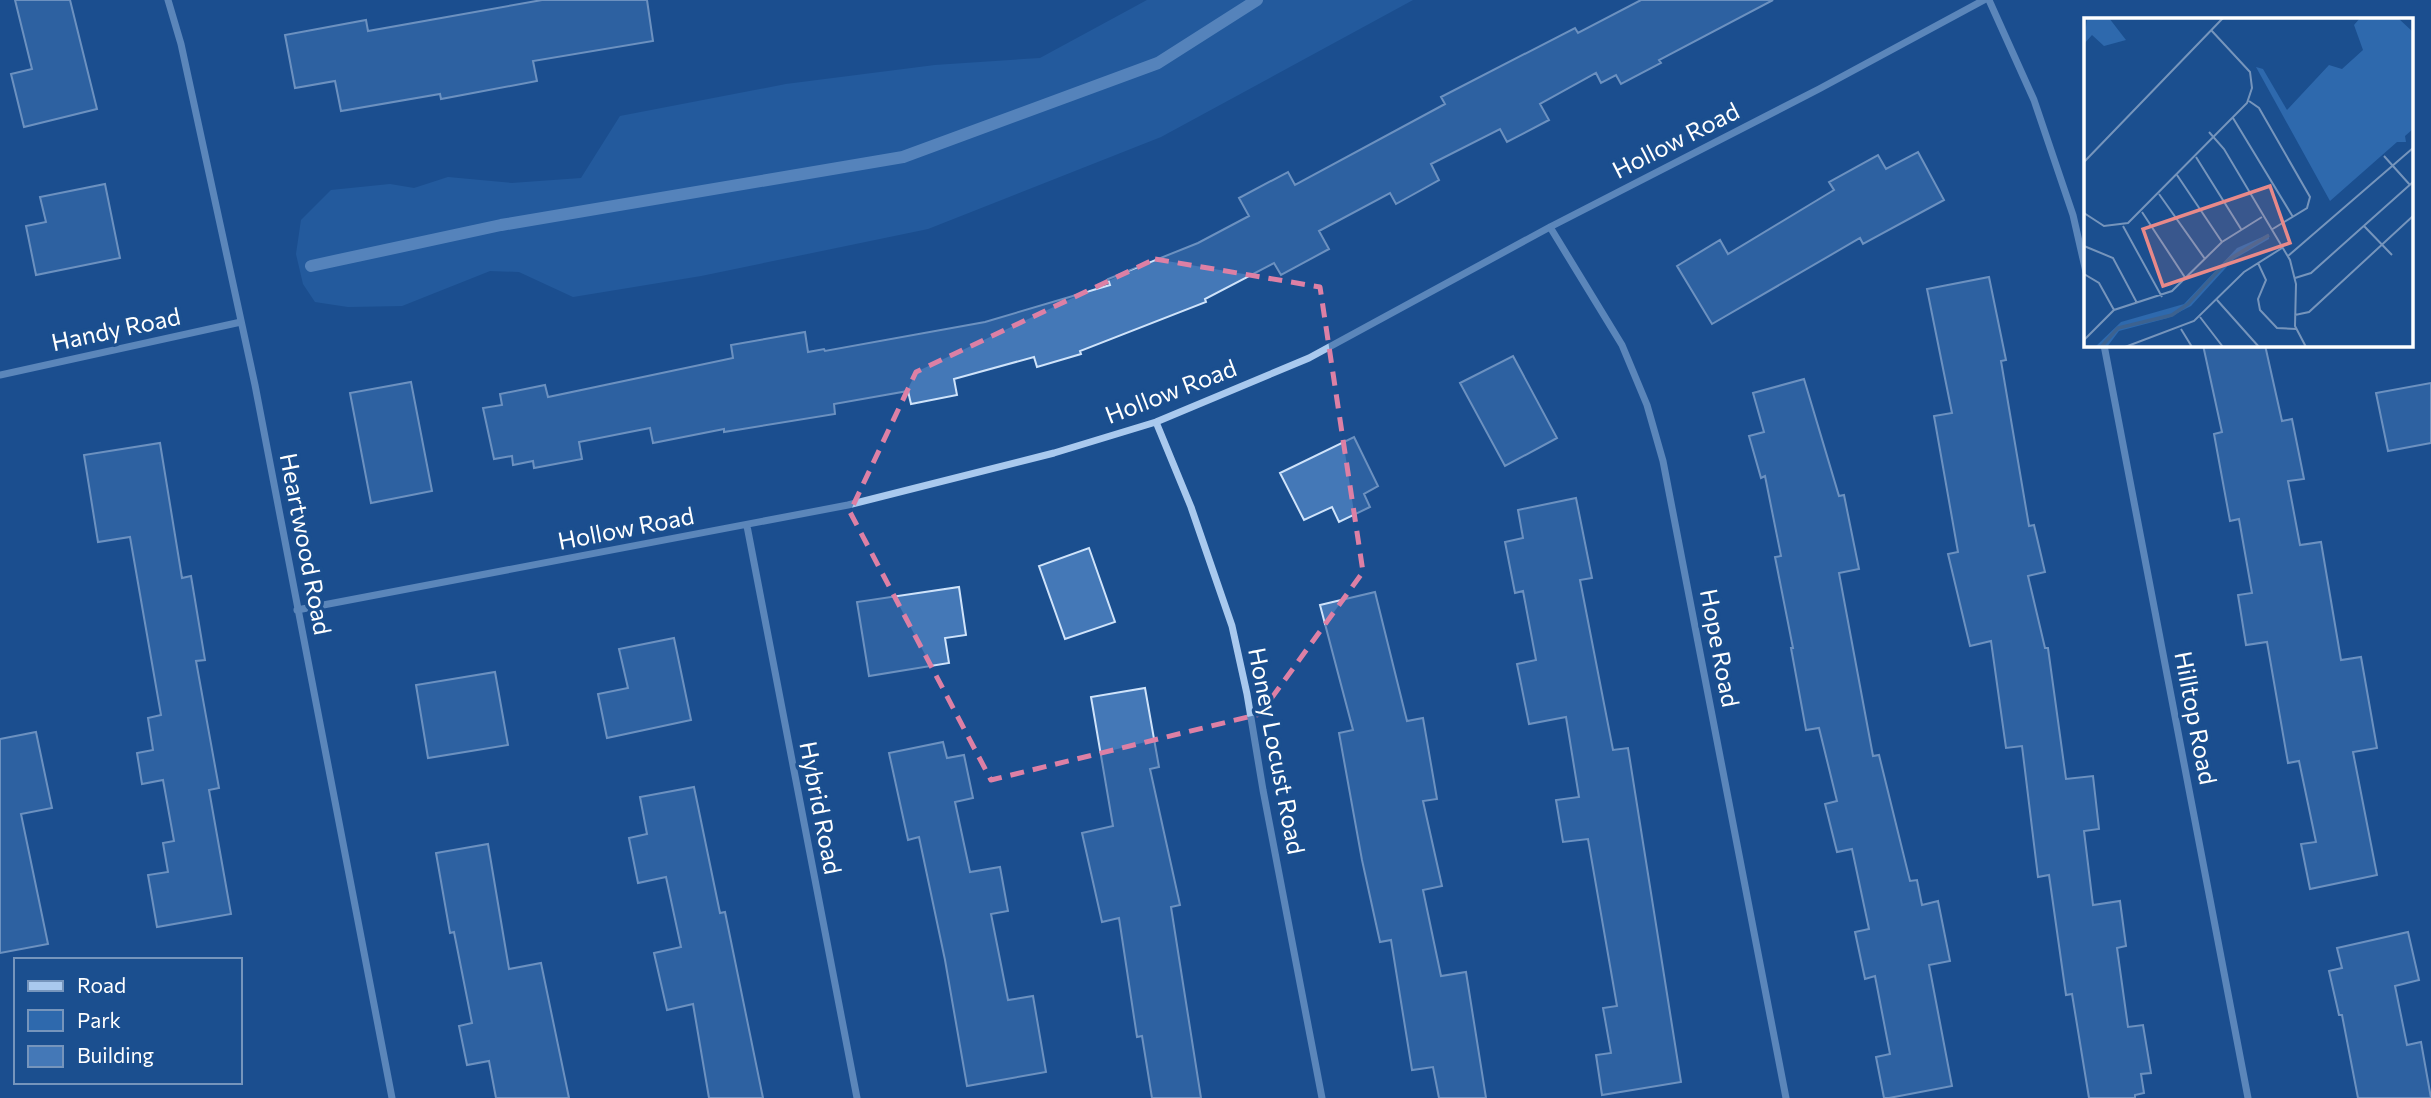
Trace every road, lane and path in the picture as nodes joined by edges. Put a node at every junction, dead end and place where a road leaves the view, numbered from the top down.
1 (168, 0) edge
2 (1986, 0) edge
3 (1550, 227) junction
4 (2084, 263) edge
5 (241, 322) junction
6 (2104, 346) edge
7 (0, 375) edge
8 (1156, 422) junction
9 (747, 526) junction
10 (297, 610) junction
11 (392, 1098) edge
12 (857, 1098) edge
13 (1322, 1098) edge
14 (1787, 1098) edge
15 (2248, 1098) edge

1 - 5 street, Heartwood Road
2 - 3 street, Hollow Road
2 - 4 street
3 - 8 street, Hollow Road
3 - 14 street, Hope Road
5 - 7 street, Handy Road
5 - 10 street, Heartwood Road
6 - 15 street, Hilltop Road
8 - 9 street, Hollow Road
8 - 13 street, Honey Locust Road
9 - 10 street, Hollow Road
9 - 12 street, Hybrid Road
10 - 11 street, Heartwood Road

